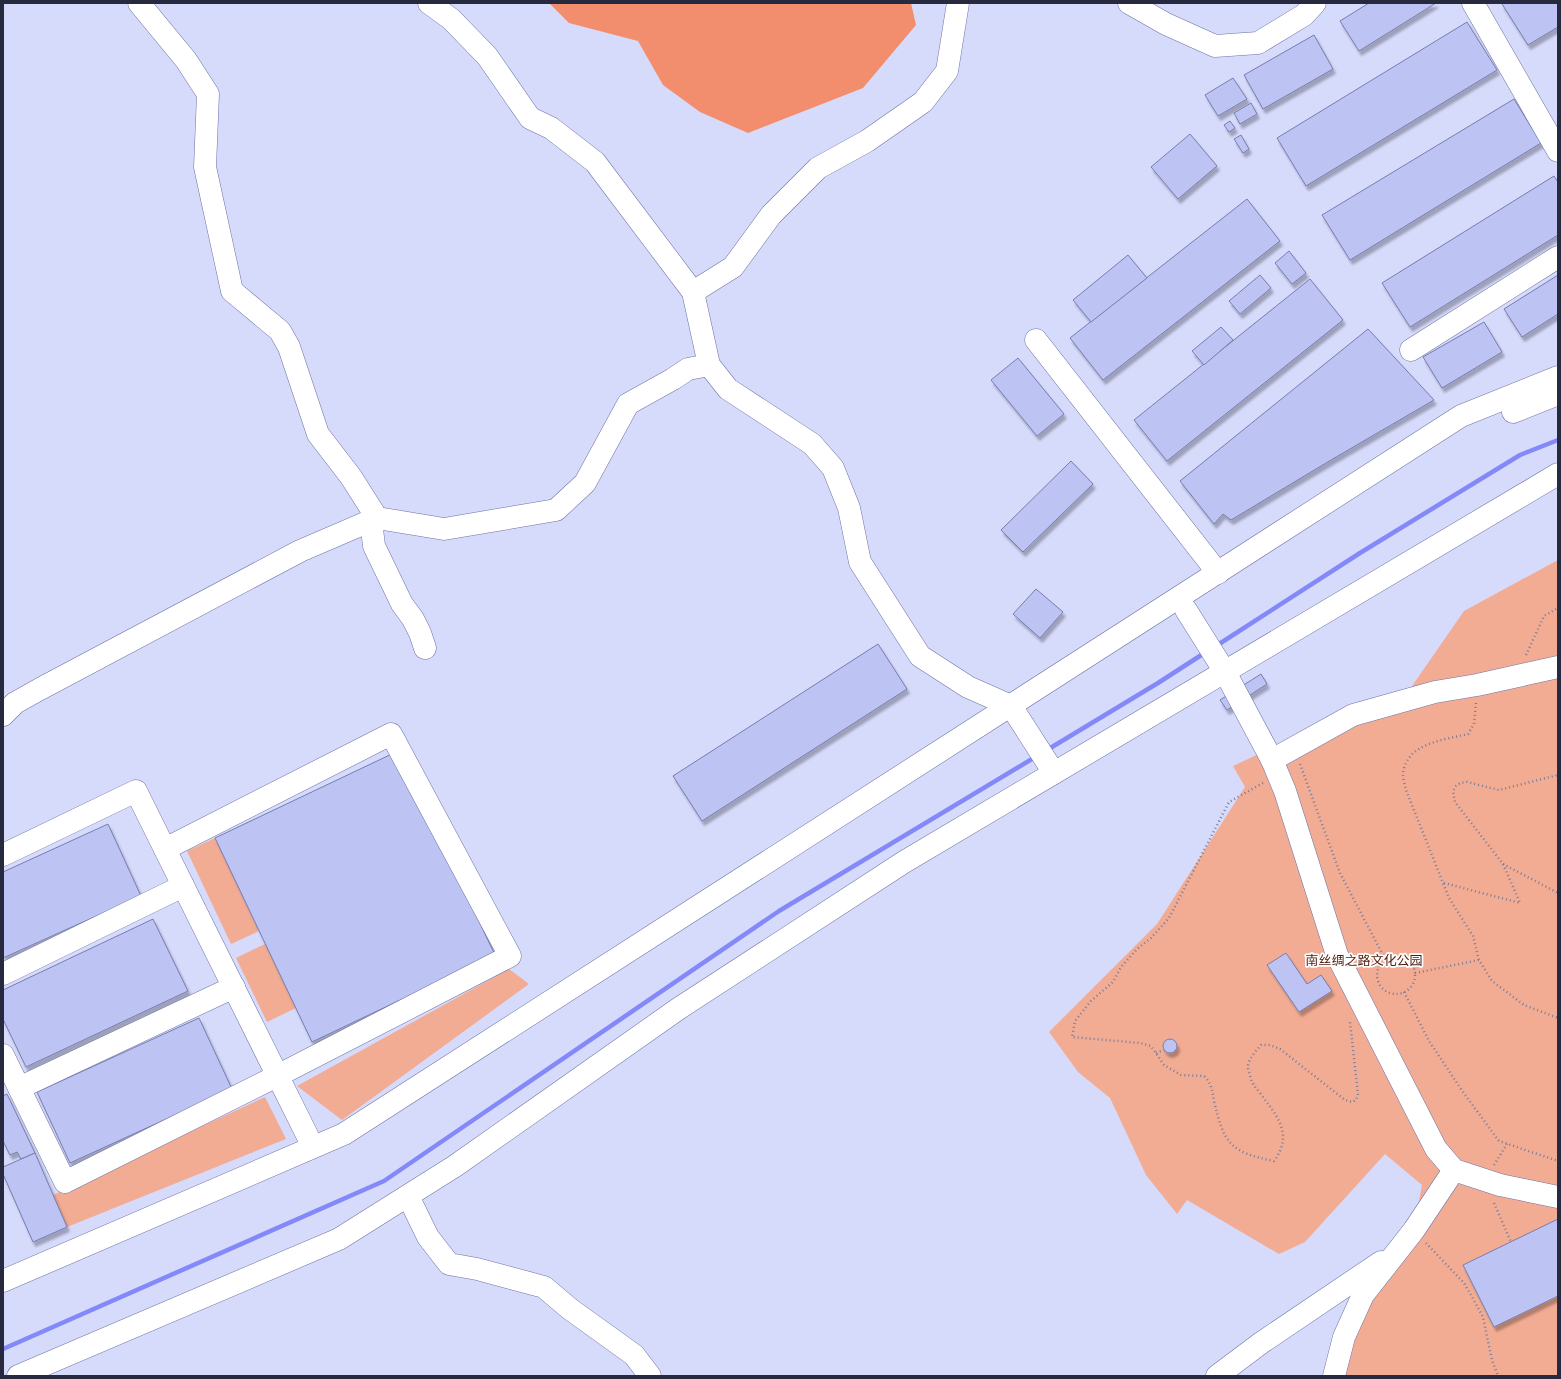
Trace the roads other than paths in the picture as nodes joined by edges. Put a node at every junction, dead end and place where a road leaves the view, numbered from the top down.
1 (139, 3) edge
2 (429, 3) edge
3 (958, 3) edge
4 (1129, 3) edge
5 (1315, 3) edge
6 (1473, 3) edge
7 (1558, 151) edge
8 (1558, 257) edge
9 (693, 292) junction
10 (1036, 340) dead end
11 (1411, 350) dead end
12 (709, 365) junction
13 (1558, 378) edge
14 (1558, 394) edge
15 (1558, 474) edge
16 (377, 518) junction
17 (1218, 572) junction
18 (1186, 610) junction
19 (425, 648) dead end
20 (1558, 668) edge
21 (1225, 672) junction
22 (1014, 711) junction
23 (3, 715) edge
24 (1274, 766) junction
25 (1054, 773) junction
26 (164, 849) junction
27 (3, 856) edge
28 (183, 886) junction
29 (3, 974) edge
30 (234, 987) junction
31 (3, 1055) edge
32 (277, 1076) junction
33 (19, 1088) junction
34 (313, 1147) junction
35 (1454, 1170) junction
36 (408, 1196) junction
37 (1558, 1196) edge
38 (1397, 1252) junction
39 (3, 1281) edge
40 (3, 1295) edge
41 (18, 1376) edge
42 (650, 1376) edge
43 (1217, 1376) edge
44 (1334, 1376) edge

1 - 16 street
2 - 9 street
3 - 9 street
4 - 5 street
6 - 7 street
8 - 11 street
9 - 12 street
10 - 17 street
12 - 16 street
12 - 22 street
13 - 17 street
14 - 18 street
15 - 21 street
16 - 19 street
16 - 23 street
17 - 22 street
18 - 21 street
18 - 22 street
20 - 24 street
21 - 24 street
21 - 25 street
22 - 25 street
22 - 34 street
22 - 40 street
24 - 35 street
25 - 36 street
26 - 27 street
26 - 28 street
26 - 32 street
28 - 29 street
28 - 30 street
30 - 32 street
30 - 33 street
31 - 33 street
32 - 33 street
32 - 34 street
34 - 39 street
35 - 37 street
35 - 38 street
36 - 41 street
36 - 42 street
38 - 43 street
38 - 44 street

